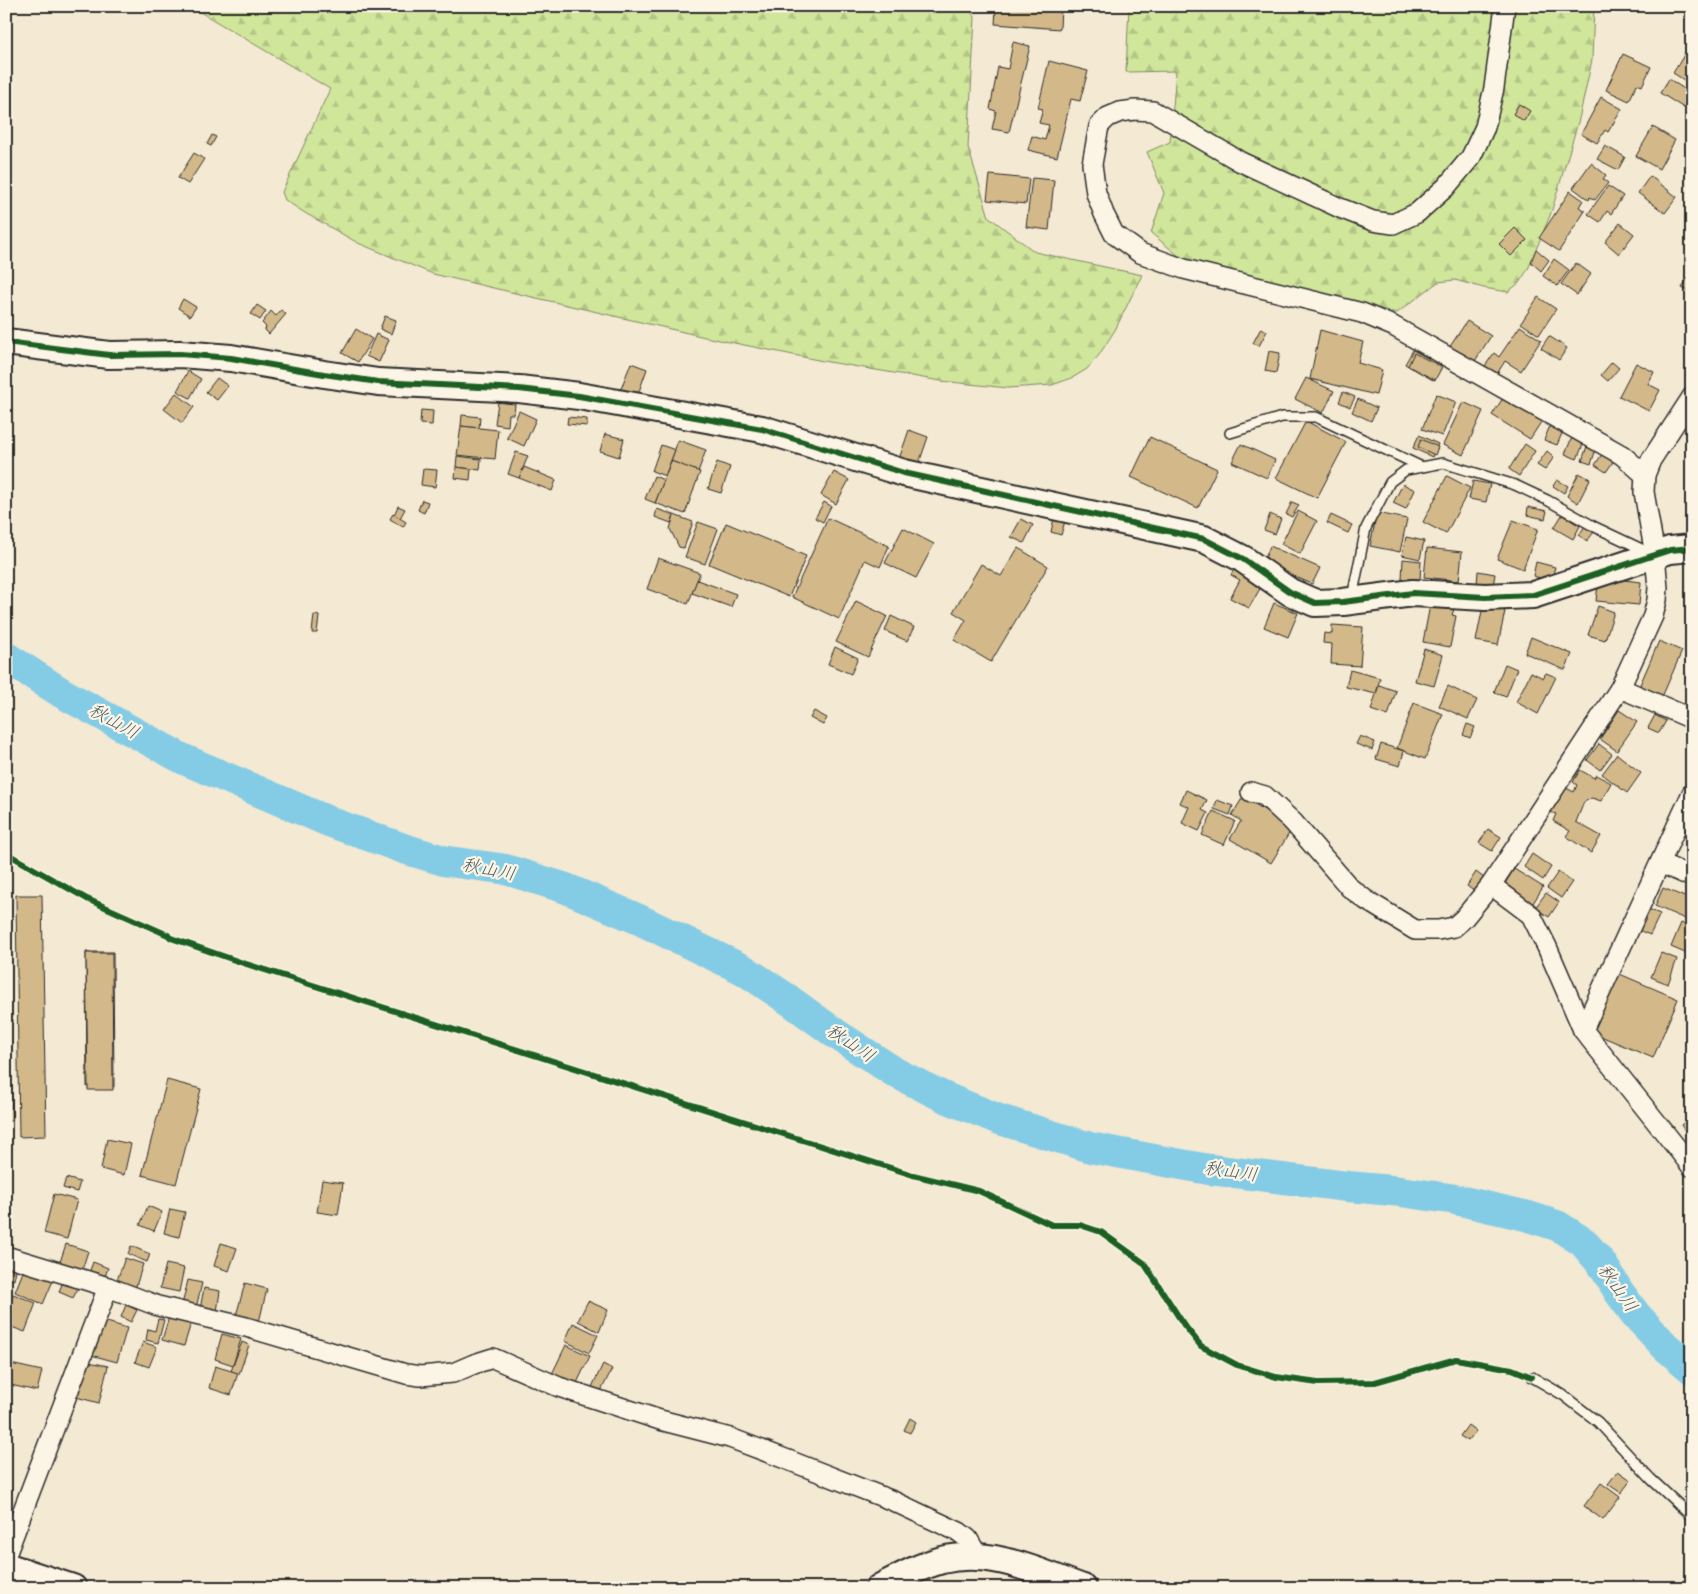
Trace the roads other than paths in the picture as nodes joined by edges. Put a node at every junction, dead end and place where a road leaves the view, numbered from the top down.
1 (1505, 6) edge
2 (6, 342) edge
3 (1692, 397) edge
4 (1230, 433) dead end
5 (1422, 467) junction
6 (1645, 475) junction
7 (1692, 548) edge
8 (1655, 555) junction
9 (1351, 602) junction
10 (1620, 688) junction
11 (1692, 719) edge
12 (1251, 792) dead end
13 (1692, 793) edge
14 (1660, 863) junction
15 (1692, 877) edge
16 (1491, 884) junction
17 (1583, 1030) junction
18 (1692, 1167) edge
19 (6, 1256) edge
20 (108, 1287) junction
21 (1532, 1377) dead end
22 (1692, 1517) edge
23 (6, 1555) edge
24 (978, 1556) junction
25 (6, 1566) edge
26 (73, 1588) edge
27 (879, 1588) edge
28 (1083, 1588) edge

1 - 6 street
2 - 9 street
3 - 6 street
4 - 5 lane
5 - 8 lane
5 - 9 lane
6 - 8 street
7 - 8 street
8 - 9 street
8 - 10 street
10 - 11 street
10 - 16 street
12 - 16 street
13 - 14 street
14 - 15 street
14 - 17 street
16 - 17 street
17 - 18 street
19 - 20 street
20 - 23 street
20 - 24 street
21 - 22 lane
24 - 27 street
24 - 28 street
25 - 26 street

